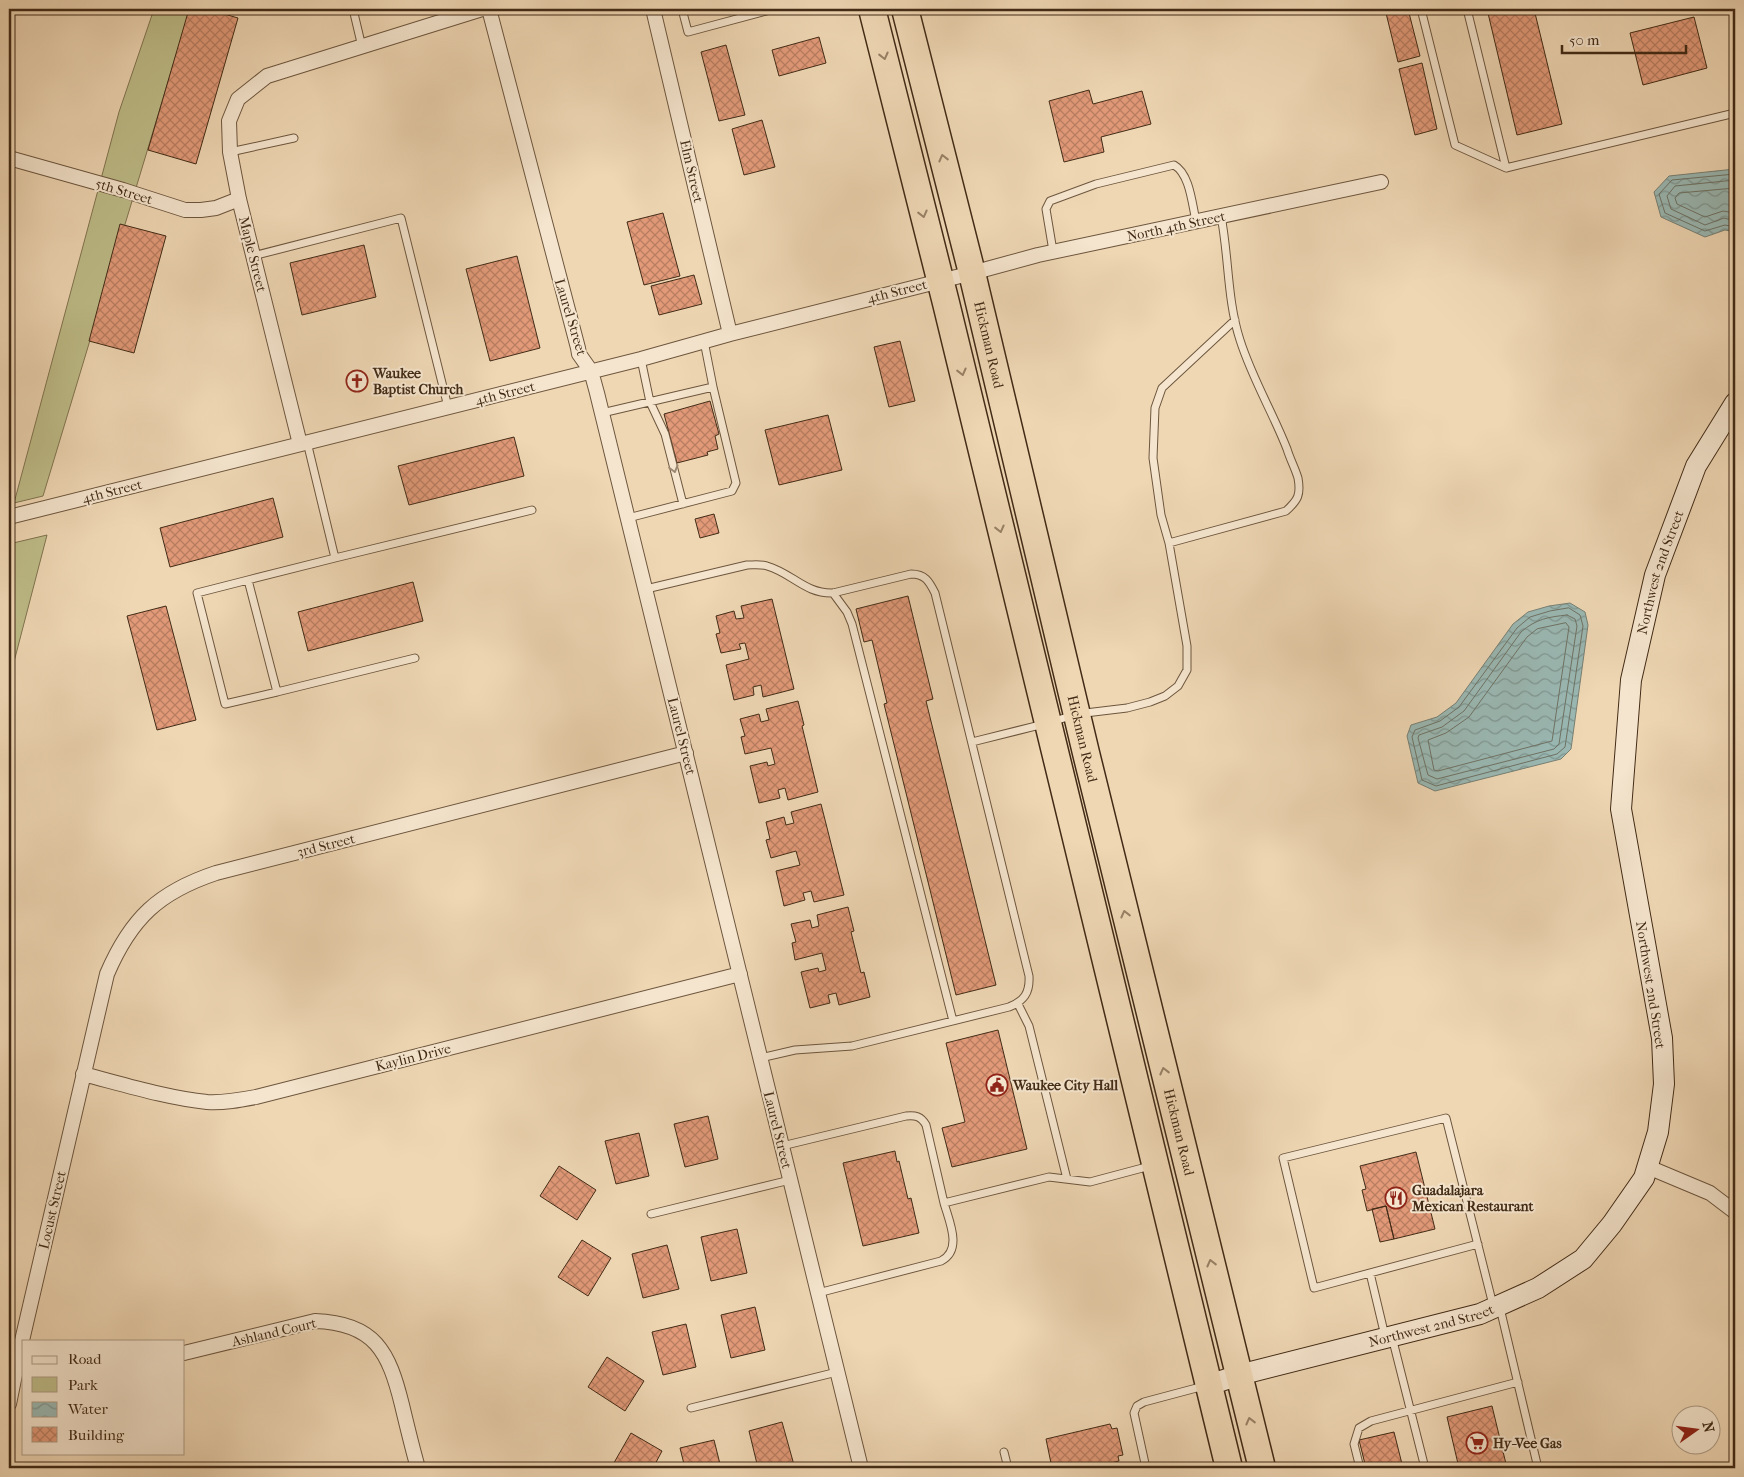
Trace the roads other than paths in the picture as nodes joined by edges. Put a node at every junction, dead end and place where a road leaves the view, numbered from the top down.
1 (353, 9) edge
2 (482, 9) edge
3 (489, 9) edge
4 (653, 9) edge
5 (682, 9) edge
6 (774, 9) edge
7 (872, 9) edge
8 (906, 9) edge
9 (1421, 9) edge
10 (1467, 9) edge
11 (362, 47) junction
12 (1735, 113) edge
13 (294, 138) dead end
14 (230, 152) junction
15 (9, 158) edge
16 (1506, 168) junction
17 (1380, 182) dead end
18 (239, 199) junction
19 (1221, 216) junction
20 (1196, 221) junction
21 (1053, 251) junction
22 (253, 256) junction
23 (972, 273) junction
24 (940, 280) junction
25 (1235, 320) junction
26 (730, 334) junction
27 (704, 341) junction
28 (641, 359) junction
29 (591, 371) junction
30 (713, 388) junction
31 (650, 402) junction
32 (1735, 404) edge
33 (448, 407) junction
34 (602, 413) junction
35 (303, 443) junction
36 (683, 504) junction
37 (532, 510) dead end
38 (9, 517) edge
39 (628, 518) junction
40 (1169, 544) junction
41 (335, 558) junction
42 (248, 580) junction
43 (646, 589) junction
44 (833, 593) junction
45 (415, 658) dead end
46 (277, 692) junction
47 (1076, 714) junction
48 (1048, 723) junction
49 (972, 742) junction
50 (686, 753) junction
51 (740, 974) junction
52 (1018, 1004) junction
53 (954, 1021) junction
54 (760, 1058) junction
55 (83, 1074) junction
56 (782, 1146) junction
57 (1155, 1165) junction
58 (1648, 1167) junction
59 (1067, 1179) junction
60 (790, 1180) junction
61 (944, 1203) junction
62 (1735, 1211) edge
63 (651, 1214) dead end
64 (1478, 1244) junction
65 (1370, 1273) junction
66 (818, 1293) junction
67 (1497, 1306) junction
68 (1389, 1337) junction
69 (23, 1340) edge
70 (22, 1346) edge
71 (185, 1353) edge
72 (837, 1372) junction
73 (1239, 1375) junction
74 (1518, 1382) junction
75 (1209, 1385) junction
76 (9, 1404) edge
77 (691, 1408) dead end
78 (1411, 1411) junction
79 (1004, 1452) dead end
80 (418, 1468) edge
81 (861, 1468) edge
82 (1008, 1468) edge
83 (1146, 1468) edge
84 (1229, 1468) edge
85 (1262, 1468) edge
86 (1360, 1468) edge
87 (1425, 1468) edge
88 (1538, 1468) edge

1 - 11 lane
2 - 11 street
3 - 29 street, Laurel Street
4 - 26 street, Elm Street
5 - 6 lane
7 -> 24 highway
23 -> 8 highway, Hickman Road
9 - 16 lane
10 - 16 lane
11 - 14 street, Maple Street
12 - 16 lane
13 - 14 lane
14 - 18 street, Maple Street
15 - 18 street, 5th Street
17 - 19 street, North 4th Street
18 - 22 street, Maple Street
19 - 20 street, North 4th Street
19 - 25 lane
20 - 21 street, North 4th Street
20 - 21 lane
21 - 23 street, North 4th Street
22 - 33 lane
22 - 35 street, Maple Street
23 - 24 street, 4th Street
23 - 47 highway, Hickman Road
24 - 26 street, 4th Street
24 -> 48 highway
25 - 40 lane
25 - 40 lane
26 - 27 street, 4th Street
27 - 28 street, 4th Street
27 - 30 lane
28 - 29 street, 4th Street
28 - 31 lane
29 - 33 street, 4th Street
29 - 34 street, Laurel Street
30 - 31 lane
30 - 36 lane
31 - 34 lane
31 -> 36 lane
32 - 58 street, Northwest 2nd Street
33 - 35 street, 4th Street
34 - 39 street, Laurel Street
35 - 38 street, 4th Street
35 - 41 lane
36 - 39 lane
37 - 41 lane
39 - 43 street, Laurel Street
40 - 47 lane
41 - 42 lane
42 - 46 lane
42 - 46 lane
43 - 44 lane
43 - 50 street, Laurel Street
44 - 49 lane
44 - 53 lane
45 - 46 lane
47 - 48 lane
73 -> 47 highway, Hickman Road
48 - 49 lane
48 - 57 highway
49 - 52 lane
50 - 51 street, Laurel Street
50 - 55 street, 3rd Street
51 - 54 street, Laurel Street
51 - 55 street, Kaylin Drive
52 - 53 lane
52 - 59 lane
53 - 54 lane
54 - 56 street, Laurel Street
55 - 69 street, Locust Street
56 - 60 street, Laurel Street
56 - 61 lane
57 - 59 lane
57 - 75 highway
58 - 62 street
58 - 67 street, Northwest 2nd Street
59 - 61 lane
60 - 63 lane
60 - 66 street, Laurel Street
61 - 66 lane
64 - 65 lane
64 - 65 lane
64 - 67 lane
65 - 68 lane
66 - 72 street, Laurel Street
67 - 68 street, Northwest 2nd Street
67 - 74 lane
68 - 73 street, Northwest 2nd Street
68 - 78 lane
70 - 76 street, Locust Street
71 - 80 street, Ashland Court
72 - 77 lane
72 - 81 street, Laurel Street
73 - 75 street, Northwest 2nd Street
85 -> 73 highway, Hickman Road
74 - 78 lane
74 - 88 lane
75 - 83 lane
75 - 84 highway
78 - 86 lane
78 - 87 lane
79 - 82 lane

